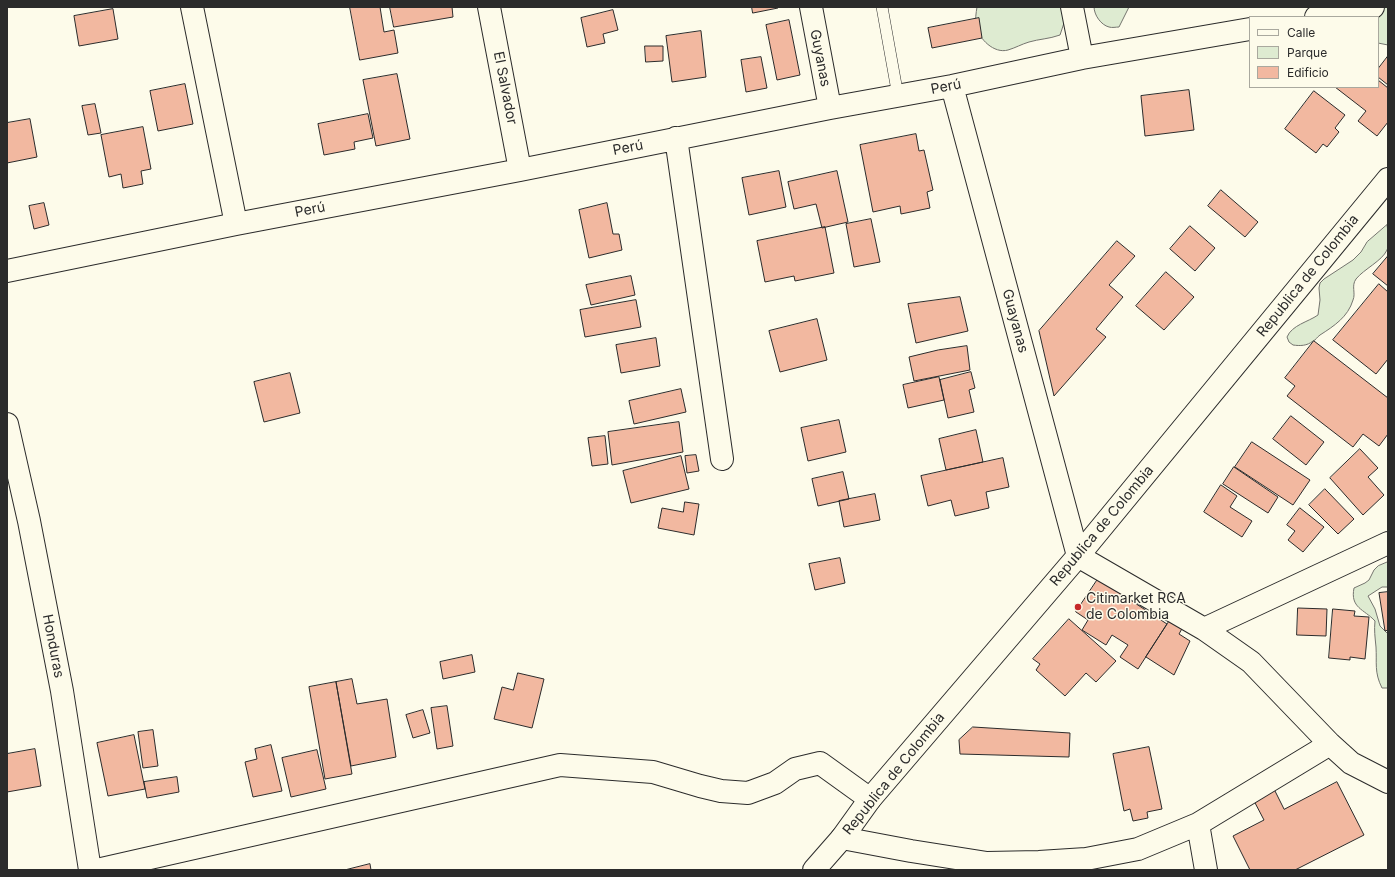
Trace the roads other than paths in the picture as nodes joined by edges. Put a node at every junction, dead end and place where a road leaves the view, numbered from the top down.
1 (192, 7) edge
2 (489, 7) edge
3 (811, 7) edge
4 (882, 7) edge
5 (1072, 7) edge
6 (1373, 7) edge
7 (1322, 16) edge
8 (1249, 29) edge
9 (1082, 58) junction
10 (952, 86) junction
11 (898, 96) junction
12 (830, 108) junction
13 (676, 138) junction
14 (520, 170) junction
15 (1388, 179) edge
16 (236, 224) junction
17 (7, 271) edge
18 (7, 424) edge
19 (722, 459) dead end
20 (1388, 543) edge
21 (1078, 556) junction
22 (1204, 629) junction
23 (1330, 744) junction
24 (1388, 782) edge
25 (870, 799) junction
26 (1198, 824) junction
27 (842, 838) junction
28 (90, 870) edge
29 (97, 870) edge
30 (814, 870) edge
31 (1206, 870) edge

1 - 16 street
2 - 14 street, El Salvador
3 - 12 street, Guyanas
4 - 11 lane
5 - 9 street
6 - 7 street
8 - 9 street, Perú
9 - 10 street, Perú
10 - 11 street, Perú
10 - 21 street, Guayanas
11 - 12 street, Perú
12 - 13 street, Perú
13 - 14 street, Perú
13 - 19 street
14 - 16 street, Perú
15 - 21 street, Republica de Colombia
16 - 17 street, Perú
18 - 28 street, Honduras
20 - 22 street
21 - 22 street
21 - 25 street, Republica de Colombia
22 - 23 street
23 - 24 street
23 - 26 street
25 - 27 street, Republica de Colombia
25 - 29 street
26 - 27 street
26 - 31 street
27 - 30 street, Republica de Colombia

